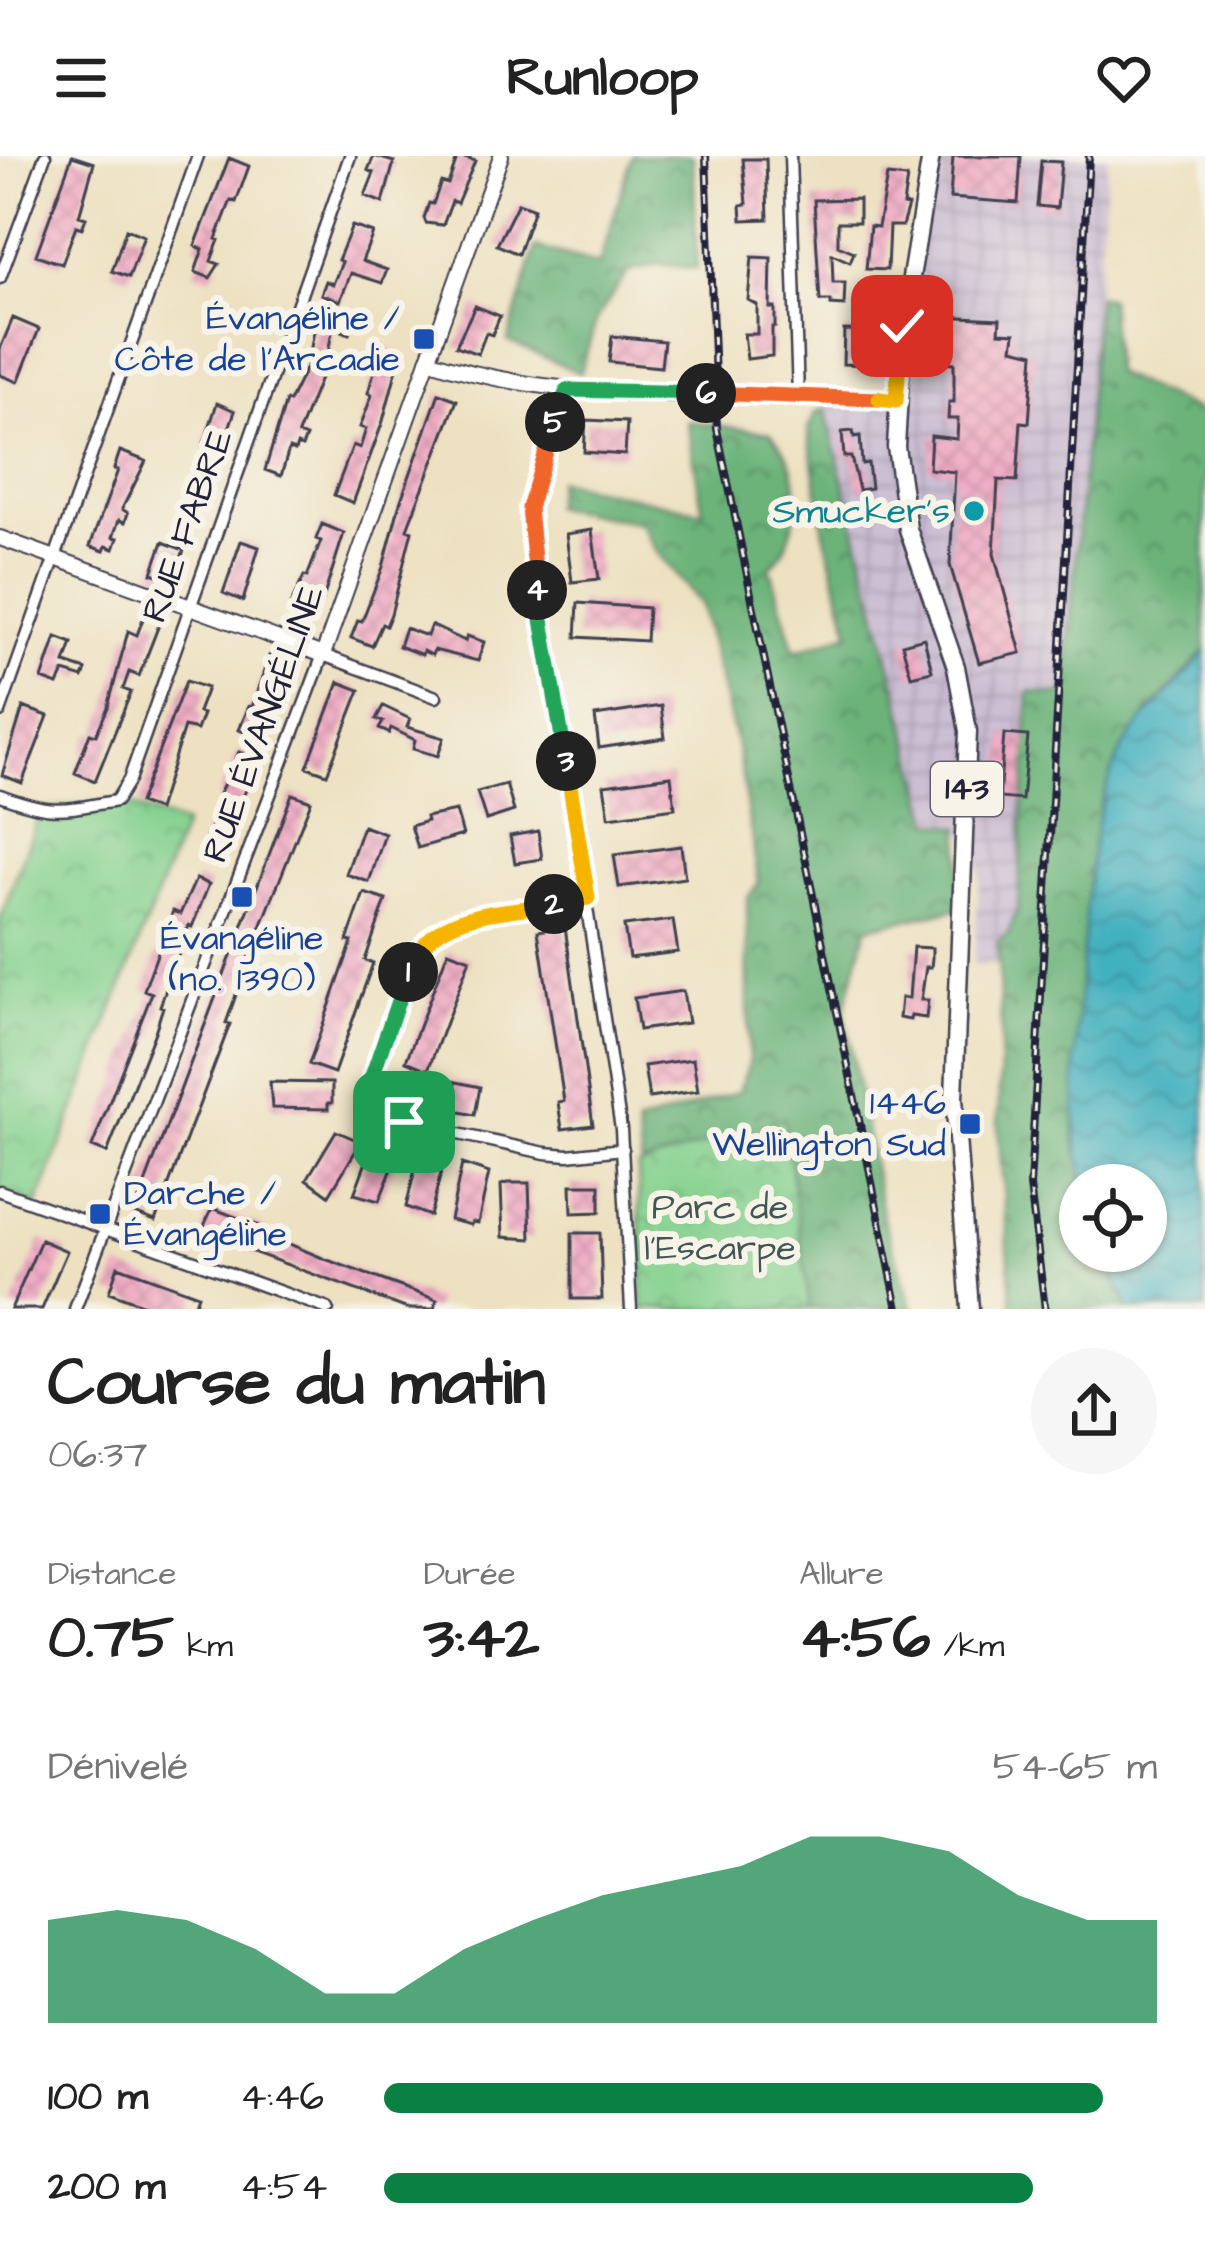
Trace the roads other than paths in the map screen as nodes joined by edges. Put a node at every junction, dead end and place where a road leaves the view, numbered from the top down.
1 (45, 156) edge
2 (198, 156) edge
3 (350, 156) edge
4 (501, 156) edge
5 (790, 156) edge
6 (931, 156) edge
7 (0, 278) edge
8 (428, 360) junction
9 (567, 390) junction
10 (798, 396) junction
11 (896, 401) junction
12 (0, 538) edge
13 (56, 558) junction
14 (191, 608) junction
15 (323, 655) junction
16 (436, 697) dead end
17 (0, 712) edge
18 (0, 795) edge
19 (588, 898) junction
20 (623, 1149) junction
21 (0, 1191) edge
22 (106, 1229) junction
23 (75, 1309) edge
24 (328, 1309) edge
25 (631, 1309) edge
26 (970, 1309) edge

1 - 7 street
2 - 13 street
3 - 14 street, RUE FABRE
4 - 8 street, RUE ÉVANGÉLINE
5 - 10 street
6 - 11 main road, 143
8 - 9 street
8 - 15 street, RUE ÉVANGÉLINE
9 - 10 street
9 - 19 street
10 - 11 street
11 - 26 main road, 143
12 - 13 street
13 - 14 street
13 - 17 street
14 - 15 street
14 - 18 street, RUE FABRE
15 - 16 street
15 - 22 street, RUE ÉVANGÉLINE
19 - 20 street
19 - 20 street
20 - 25 street
21 - 22 street
22 - 23 street, RUE ÉVANGÉLINE
22 - 24 street

